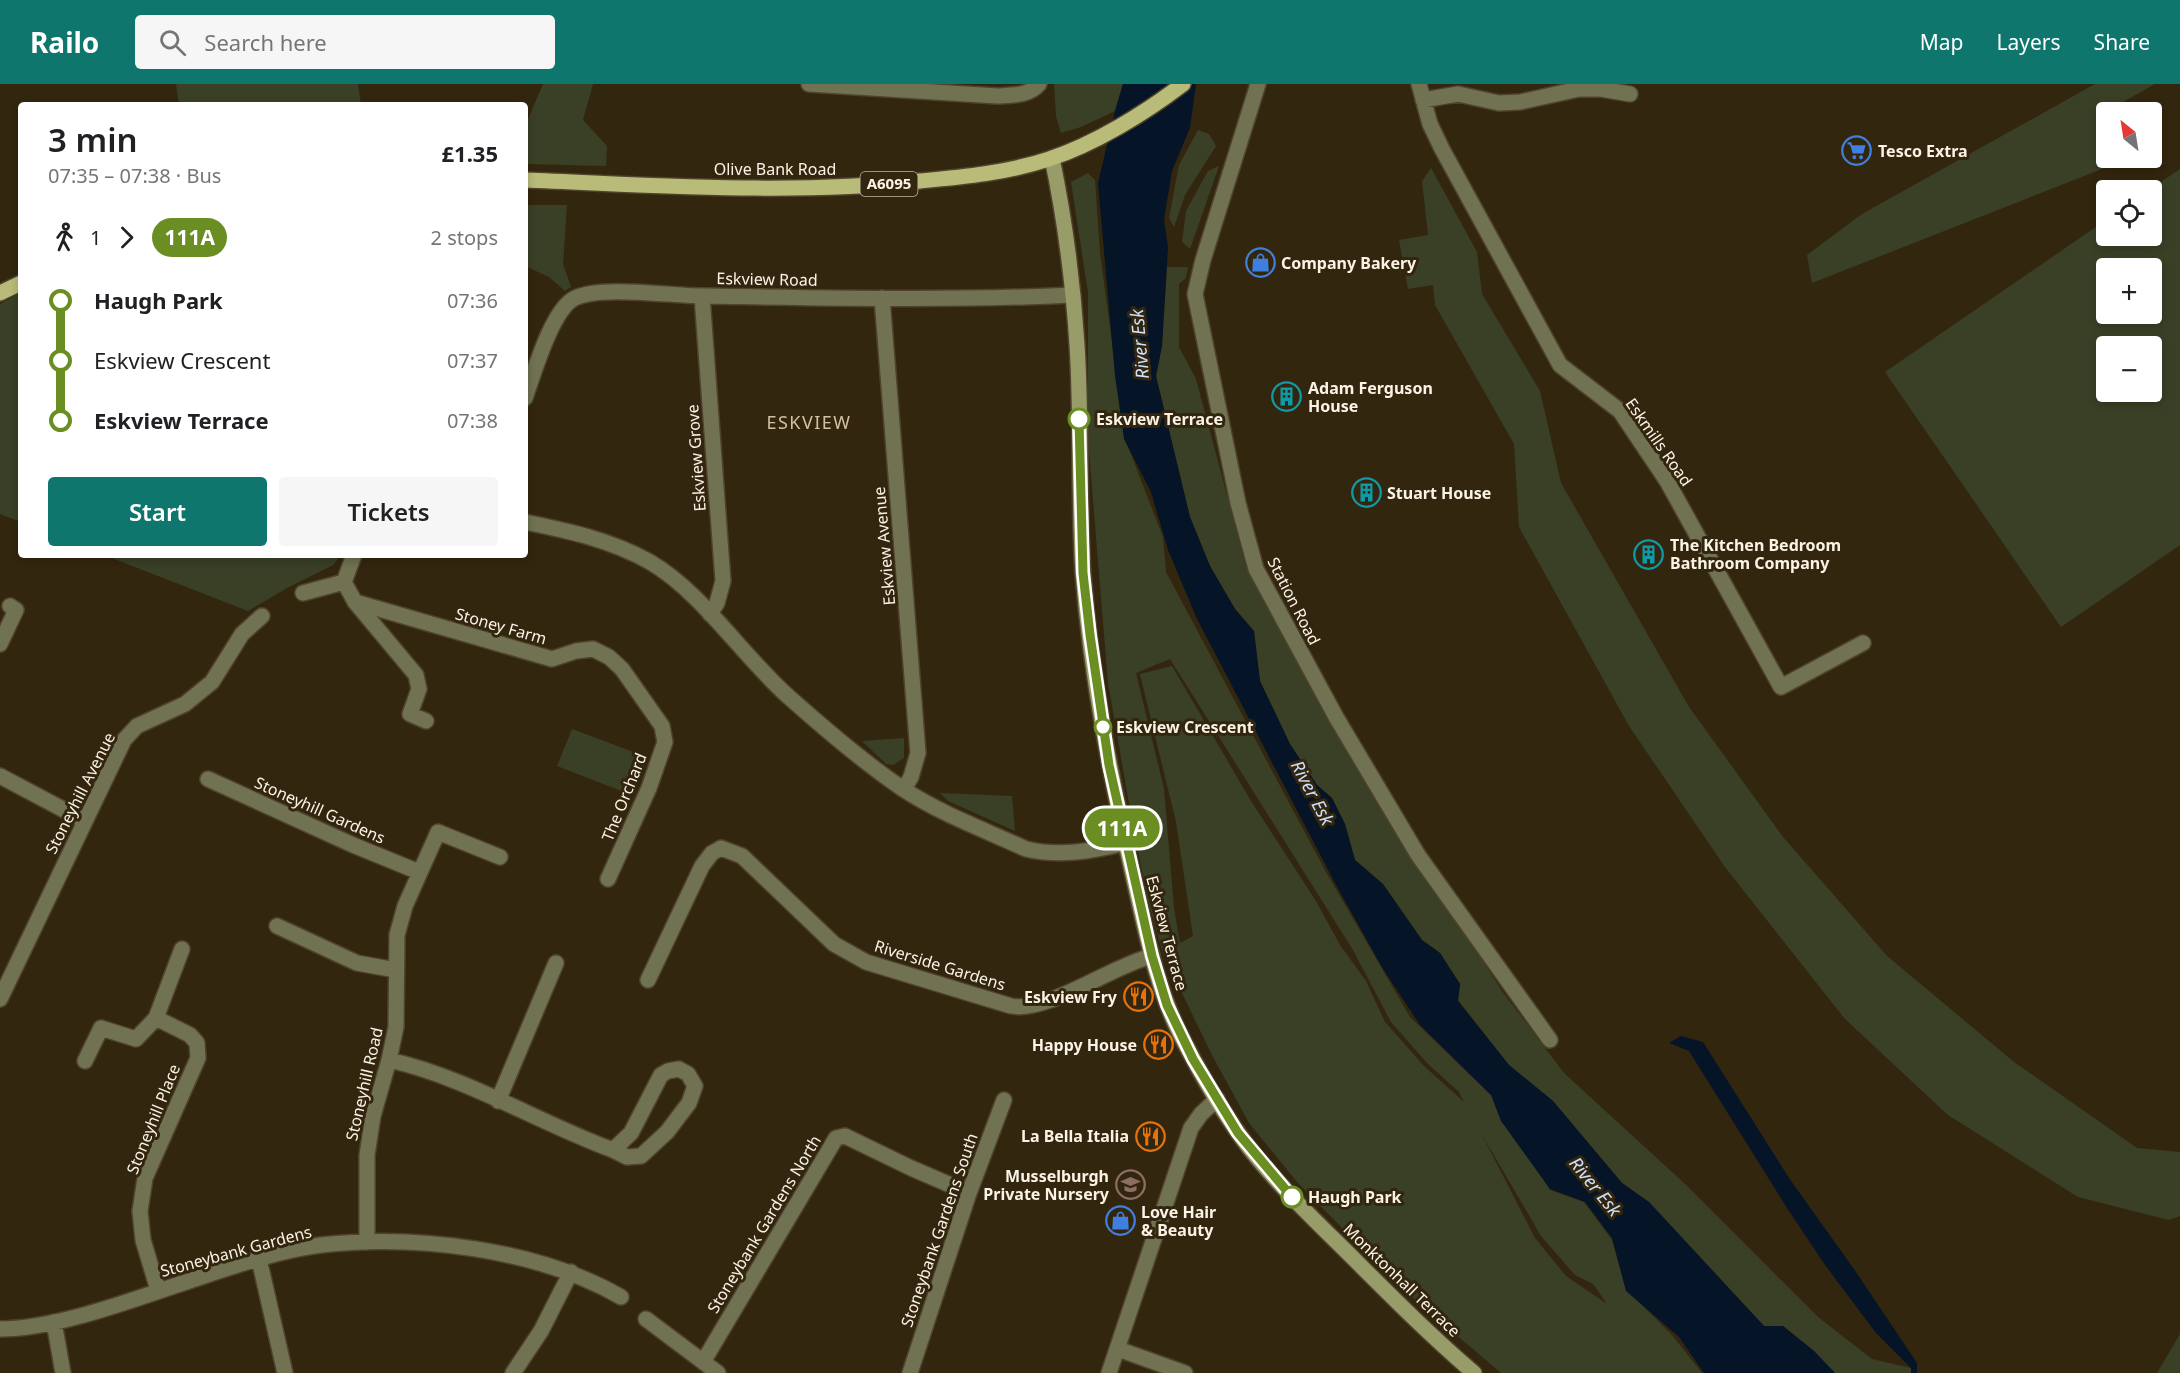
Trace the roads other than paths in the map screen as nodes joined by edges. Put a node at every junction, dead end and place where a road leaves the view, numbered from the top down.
1 (809, 84) edge
2 (1184, 84) edge
3 (1258, 84) edge
4 (1419, 84) edge
5 (1037, 86) edge
6 (1630, 94) dead end
7 (1423, 100) junction
8 (1052, 158) junction
9 (528, 180) edge
10 (18, 284) edge
11 (0, 293) edge
12 (1073, 295) junction
13 (702, 296) junction
14 (882, 298) junction
15 (528, 390) edge
16 (528, 523) edge
17 (353, 558) edge
18 (344, 582) junction
19 (303, 593) dead end
20 (355, 602) junction
21 (10, 606) dead end
22 (710, 614) junction
23 (262, 616) dead end
24 (1863, 643) dead end
25 (0, 644) edge
26 (426, 722) dead end
27 (662, 726) joint
28 (0, 776) edge
29 (208, 779) dead end
30 (904, 789) junction
31 (86, 821) junction
32 (1125, 843) junction
33 (500, 857) dead end
34 (419, 872) junction
35 (608, 879) dead end
36 (277, 926) dead end
37 (183, 949) dead end
38 (1152, 956) junction
39 (556, 963) dead end
40 (396, 970) junction
41 (648, 980) dead end
42 (0, 999) edge
43 (156, 1018) junction
44 (1550, 1040) dead end
45 (389, 1060) junction
46 (85, 1061) dead end
47 (1217, 1099) junction
48 (1004, 1100) dead end
49 (498, 1101) junction
50 (613, 1150) junction
51 (969, 1193) junction
52 (367, 1242) junction
53 (259, 1259) junction
54 (571, 1272) junction
55 (158, 1290) junction
56 (621, 1296) dead end
57 (646, 1319) dead end
58 (54, 1322) junction
59 (0, 1329) edge
60 (1118, 1349) junction
61 (703, 1362) junction
62 (63, 1373) edge
63 (285, 1373) edge
64 (513, 1373) edge
65 (718, 1373) edge
66 (910, 1373) edge
67 (1109, 1373) edge
68 (1185, 1373) edge
69 (1474, 1373) edge

1 - 5 street
2 - 8 main road, Olive Bank Road / A6095
3 - 44 street, Station Road
4 - 7 street, Eskmills Road
6 - 7 street
7 - 24 street, Eskmills Road
8 - 9 main road, Olive Bank Road / A6095
8 - 12 main road, Eskview Terrace
10 - 11 main road
12 - 14 street, Eskview Road
12 - 32 main road, Eskview Terrace
13 - 14 street, Eskview Road
13 - 15 street, Eskview Road
13 - 22 street, Eskview Grove
14 - 30 street, Eskview Avenue
16 - 22 street
17 - 18 street
18 - 19 street
18 - 20 street
20 - 26 street
20 - 27 street, Stoney Farm
21 - 25 street
22 - 30 street
23 - 31 street, Stoneyhill Avenue
27 - 35 street, The Orchard
28 - 31 street
29 - 34 street, Stoneyhill Gardens
30 - 32 street
31 - 42 street, Stoneyhill Avenue
32 - 38 main road, Eskview Terrace
33 - 34 street, Stoneyhill Road
34 - 40 street, Stoneyhill Road
36 - 40 street
37 - 43 street
38 - 41 street, Riverside Gardens
38 - 47 main road, Eskview Terrace
39 - 49 street
40 - 45 street, Stoneyhill Road
43 - 46 street
43 - 55 street, Stoneyhill Place
45 - 49 street
45 - 52 street, Stoneyhill Road
47 - 60 street
47 - 69 main road, Monktonhall Terrace
48 - 51 street, Stoneybank Gardens South
49 - 50 street
50 - 50 street
51 - 61 street, Stoneybank Gardens North
51 - 66 street, Stoneybank Gardens South
52 - 53 street, Stoneybank Gardens
52 - 54 street, Stoneybank Gardens
53 - 55 street, Stoneybank Gardens
53 - 63 street
54 - 56 street, Stoneybank Gardens
54 - 64 street
55 - 58 street, Stoneybank Gardens
57 - 61 street
58 - 59 street, Stoneybank Gardens
58 - 62 street
60 - 67 street
60 - 68 street
61 - 65 street

